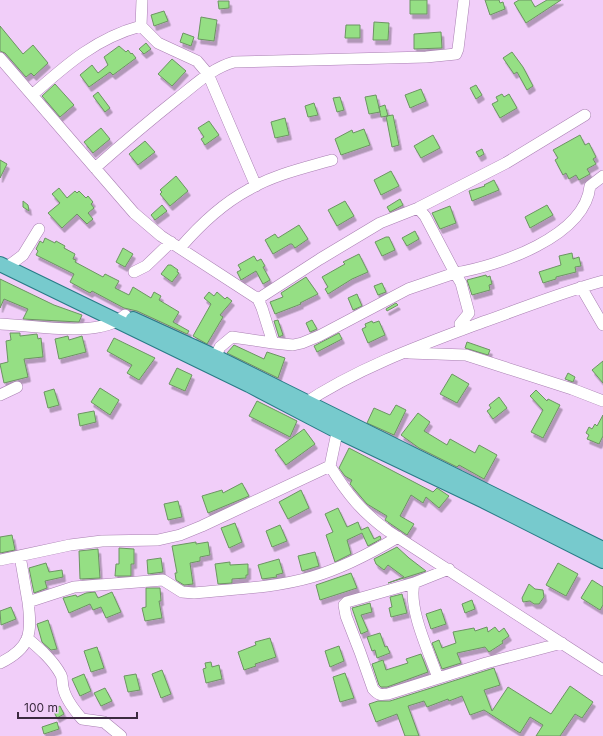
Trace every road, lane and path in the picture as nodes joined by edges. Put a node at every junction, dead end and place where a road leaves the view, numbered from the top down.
1 (142, 0) edge
2 (464, 0) edge
3 (141, 26) junction
4 (0, 58) edge
5 (208, 74) junction
6 (32, 95) junction
7 (585, 115) dead end
8 (332, 160) dead end
9 (95, 168) junction
10 (603, 176) edge
11 (256, 186) junction
12 (418, 208) junction
13 (39, 229) dead end
14 (176, 245) junction
15 (5, 262) edge
16 (134, 272) dead end
17 (455, 273) junction
18 (603, 281) edge
19 (581, 287) junction
20 (258, 299) junction
21 (122, 319) junction
22 (0, 324) edge
23 (603, 326) edge
24 (462, 330) junction
25 (273, 343) junction
26 (403, 353) junction
27 (213, 362) junction
28 (17, 387) dead end
29 (0, 395) edge
30 (603, 400) edge
31 (301, 406) junction
32 (338, 425) junction
33 (330, 466) junction
34 (558, 533) junction
35 (398, 537) junction
36 (603, 549) edge
37 (20, 556) junction
38 (0, 560) edge
39 (603, 561) edge
40 (449, 569) junction
41 (414, 583) junction
42 (28, 602) junction
43 (27, 638) junction
44 (562, 643) junction
45 (0, 663) edge
46 (603, 670) edge
47 (438, 678) junction
48 (121, 736) edge

1 - 3 street
2 - 5 street
3 - 5 street
3 - 6 street
4 - 6 street
5 - 9 street
5 - 11 street
6 - 9 street
7 - 12 street
8 - 11 street
9 - 14 street
10 - 17 street
11 - 14 street
12 - 17 street
12 - 20 street
13 - 15 street
14 - 16 street
14 - 20 street
15 - 21 main road
17 - 24 street
17 - 25 street
18 - 19 street
19 - 23 street
19 - 24 street
20 - 25 street
21 - 22 street
21 - 27 main road
24 - 26 street
25 - 27 street
26 - 30 street
26 - 31 street
27 - 31 main road
28 - 29 street
31 - 32 main road
32 - 33 street
32 - 34 main road
33 - 35 street
33 - 37 street
34 - 36 main road
34 - 39 main road
35 - 40 street
35 - 42 street
37 - 38 street
37 - 42 street
40 - 41 street
40 - 44 street
41 - 47 street
41 - 47 street
42 - 43 street
43 - 45 street
43 - 48 street
44 - 46 street
44 - 47 street

